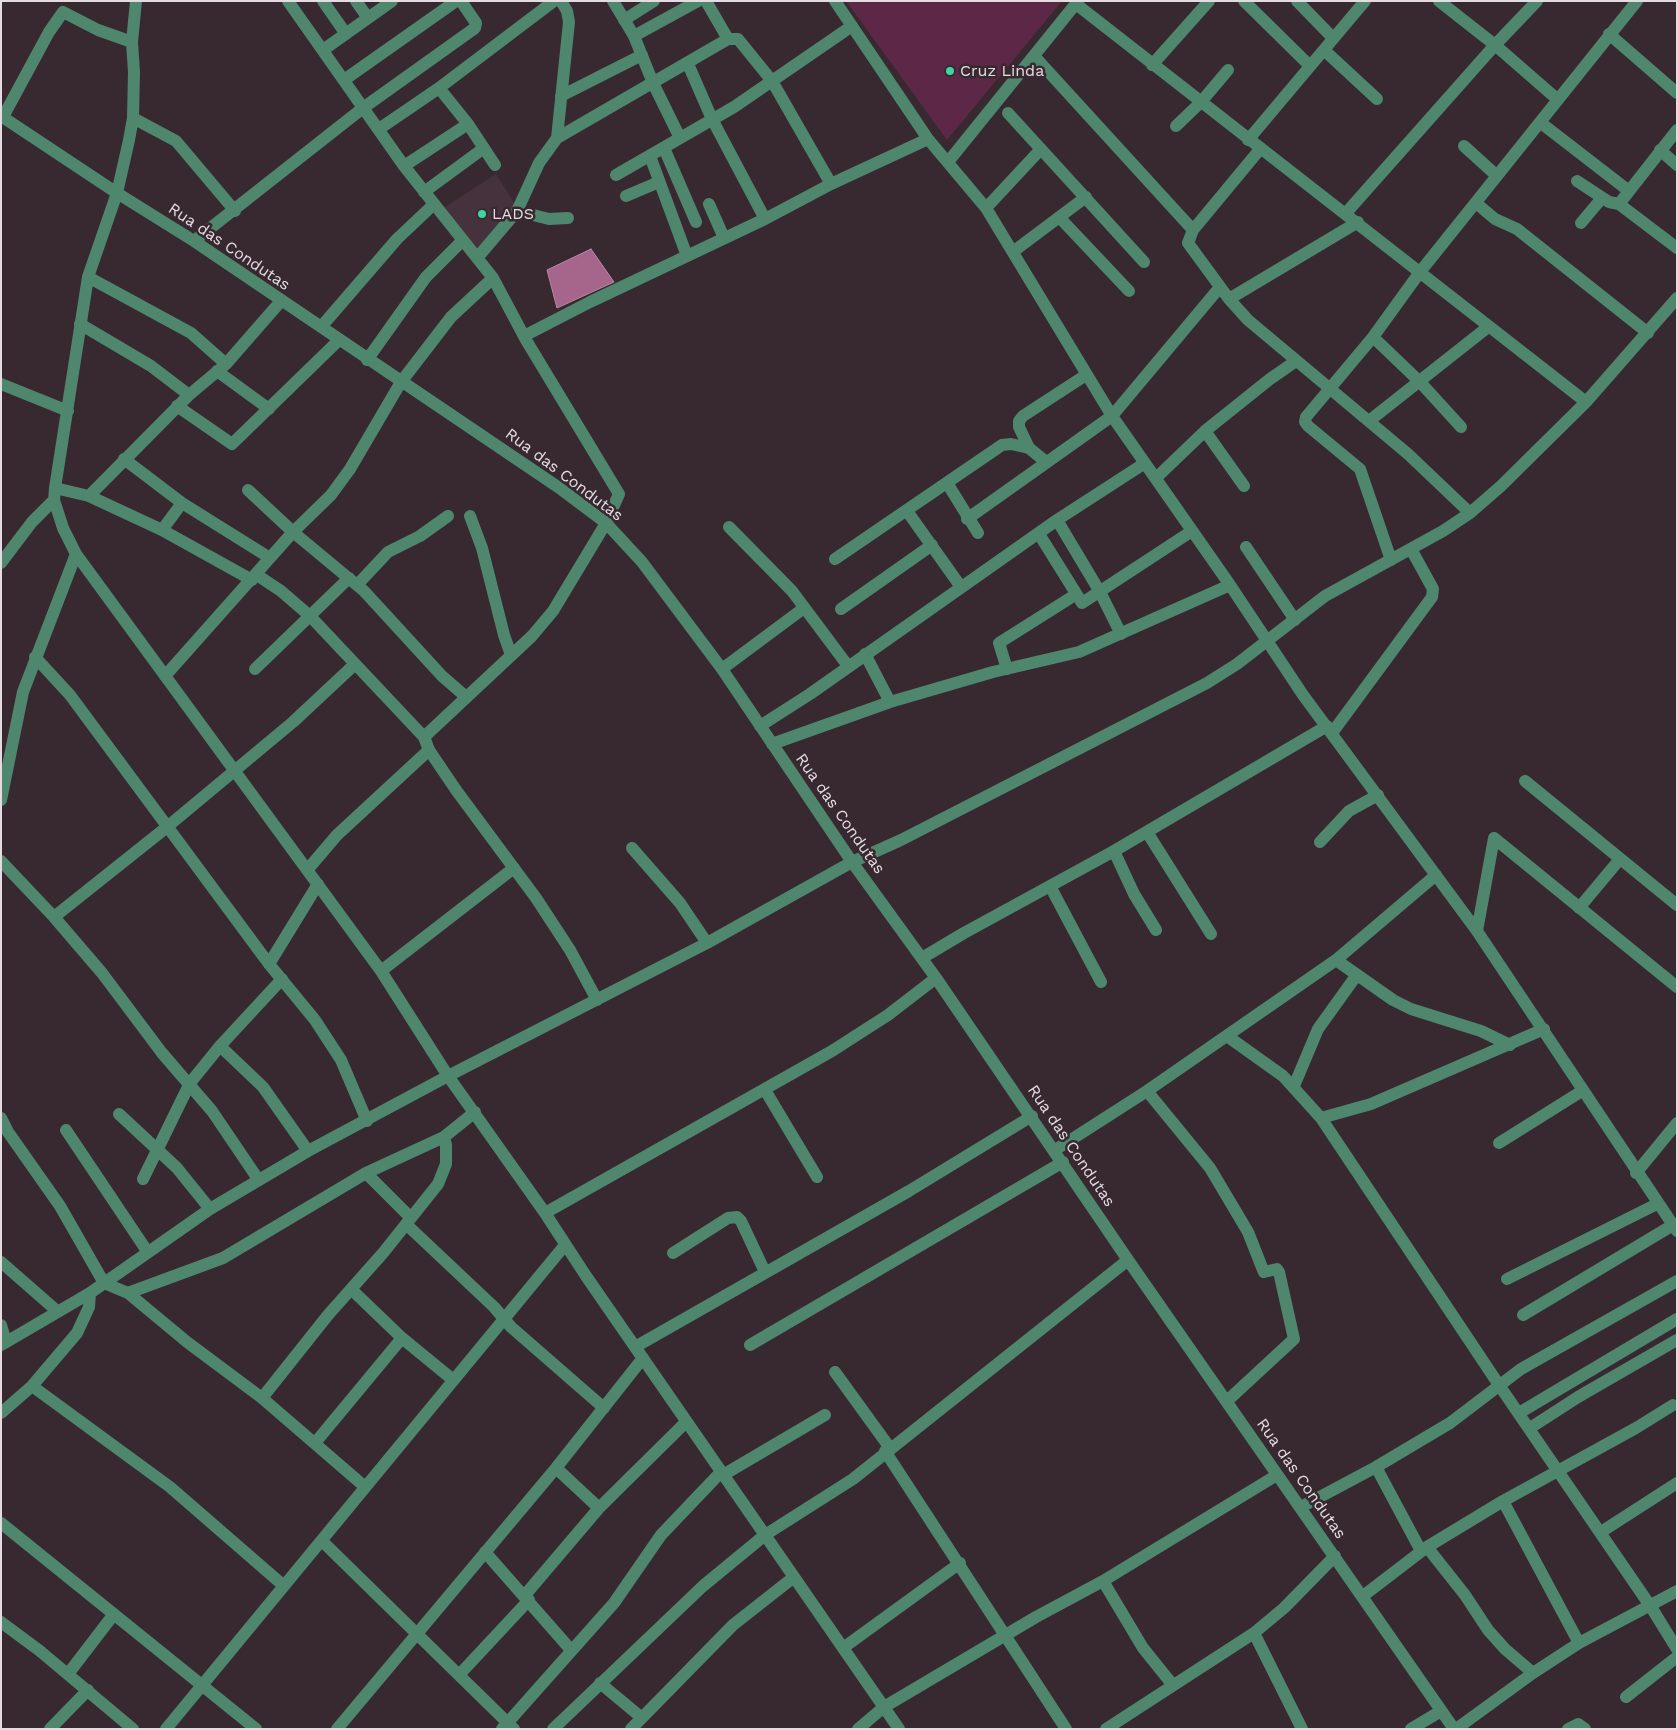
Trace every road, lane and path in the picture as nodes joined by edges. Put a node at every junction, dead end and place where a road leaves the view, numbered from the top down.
1 (136, 1) edge
2 (288, 1) edge
3 (323, 1) edge
4 (356, 1) edge
5 (392, 1) edge
6 (456, 1) edge
7 (461, 1) edge
8 (554, 1) edge
9 (561, 1) edge
10 (613, 1) edge
11 (654, 1) edge
12 (698, 1) edge
13 (706, 1) edge
14 (835, 1) edge
15 (1210, 1) edge
16 (1244, 1) edge
17 (1297, 1) edge
18 (1439, 1) edge
19 (1536, 1) edge
20 (1637, 1) edge
21 (1077, 3) edge
22 (1362, 3) edge
23 (368, 18) junction
24 (624, 20) junction
25 (852, 26) junction
26 (346, 34) junction
27 (1609, 34) junction
28 (634, 36) junction
29 (1333, 38) junction
30 (728, 39) junction
31 (132, 42) junction
32 (1495, 45) junction
33 (323, 50) junction
34 (1324, 50) junction
35 (642, 55) junction
36 (1035, 57) junction
37 (688, 64) junction
38 (1152, 65) junction
39 (1309, 66) junction
40 (1228, 70) dead end
41 (344, 80) junction
42 (772, 81) junction
43 (653, 83) junction
44 (439, 88) junction
45 (1677, 93) edge
46 (562, 96) junction
47 (1377, 99) dead end
48 (1556, 99) junction
49 (1201, 102) junction
50 (363, 108) junction
51 (1008, 113) dead end
52 (2, 117) edge
53 (132, 118) junction
54 (712, 119) junction
55 (1541, 123) junction
56 (468, 124) junction
57 (1176, 126) dead end
58 (379, 129) junction
59 (1677, 130) edge
60 (557, 138) junction
61 (680, 138) junction
62 (928, 139) junction
63 (1248, 140) junction
64 (1464, 146) dead end
65 (484, 148) junction
66 (664, 148) junction
67 (1261, 148) junction
68 (1041, 149) junction
69 (1660, 150) junction
70 (650, 156) junction
71 (948, 162) junction
72 (495, 165) dead end
73 (1677, 165) edge
74 (404, 166) junction
75 (616, 174) dead end
76 (1497, 176) junction
77 (1577, 181) dead end
78 (659, 182) junction
79 (831, 184) junction
80 (1628, 191) junction
81 (424, 192) junction
82 (117, 193) junction
83 (626, 196) dead end
84 (1086, 197) junction
85 (1602, 198) junction
86 (709, 204) dead end
87 (1476, 204) junction
88 (1619, 204) junction
89 (434, 205) junction
90 (986, 208) junction
91 (236, 210) junction
92 (517, 211) junction
93 (1346, 213) junction
94 (1059, 217) junction
95 (568, 218) dead end
96 (765, 219) junction
97 (696, 222) dead end
98 (1358, 222) junction
99 (1581, 223) dead end
100 (1193, 230) junction
101 (724, 238) junction
102 (462, 240) junction
103 (194, 241) junction
104 (1677, 248) edge
105 (1014, 251) junction
106 (687, 256) junction
107 (478, 258) junction
108 (1144, 262) dead end
109 (1420, 272) junction
110 (88, 277) junction
111 (493, 278) junction
112 (1220, 287) junction
113 (1129, 291) dead end
114 (1677, 298) edge
115 (1228, 299) junction
116 (281, 301) junction
117 (80, 324) junction
118 (321, 327) junction
119 (1488, 327) junction
120 (1648, 333) junction
121 (524, 336) junction
122 (1373, 337) junction
123 (339, 340) junction
124 (368, 360) junction
125 (1296, 362) junction
126 (221, 367) junction
127 (1086, 375) junction
128 (401, 382) junction
129 (1420, 382) junction
130 (1, 384) edge
131 (1330, 390) junction
132 (189, 395) junction
133 (1586, 402) junction
134 (177, 406) junction
135 (269, 410) junction
136 (68, 411) junction
137 (1112, 416) junction
138 (1369, 421) junction
139 (1461, 427) dead end
140 (1205, 431) junction
141 (1029, 448) junction
142 (124, 459) junction
143 (1046, 462) junction
144 (1145, 463) junction
145 (1156, 478) junction
146 (947, 483) junction
147 (1244, 486) dead end
148 (248, 490) dead end
149 (54, 494) junction
150 (89, 496) junction
151 (182, 503) junction
152 (907, 511) junction
153 (1470, 513) junction
154 (448, 516) dead end
155 (470, 516) dead end
156 (967, 519) junction
157 (1057, 520) junction
158 (606, 523) junction
159 (729, 528) dead end
160 (162, 530) junction
161 (1192, 531) junction
162 (293, 532) junction
163 (978, 533) dead end
164 (1039, 534) junction
165 (932, 545) junction
166 (6, 546) edge
167 (1246, 547) dead end
168 (1411, 548) junction
169 (76, 554) junction
170 (270, 558) junction
171 (835, 560) dead end
172 (1391, 560) junction
173 (1, 563) edge
174 (254, 577) junction
175 (353, 581) junction
176 (1230, 585) junction
177 (961, 587) junction
178 (1100, 592) junction
179 (1075, 595) junction
180 (804, 608) junction
181 (841, 609) dead end
182 (310, 616) junction
183 (1295, 620) junction
184 (1121, 634) junction
185 (1267, 640) junction
186 (865, 654) junction
187 (511, 655) junction
188 (35, 657) junction
189 (354, 664) junction
190 (848, 666) junction
191 (1006, 668) junction
192 (255, 669) dead end
193 (722, 669) junction
194 (165, 676) junction
195 (465, 696) junction
196 (890, 702) junction
197 (760, 726) junction
198 (1329, 730) junction
199 (424, 737) junction
200 (772, 744) junction
201 (429, 750) junction
202 (234, 771) junction
203 (1525, 781) dead end
204 (1378, 795) junction
205 (1, 800) edge
206 (168, 827) junction
207 (1146, 832) junction
208 (1320, 842) dead end
209 (632, 848) dead end
210 (1114, 851) junction
211 (1620, 859) junction
212 (1, 861) edge
213 (852, 862) junction
214 (514, 868) junction
215 (308, 870) junction
216 (1436, 875) junction
217 (318, 884) junction
218 (1050, 886) junction
219 (1676, 904) edge
220 (1579, 908) junction
221 (54, 917) junction
222 (1156, 930) dead end
223 (1477, 931) junction
224 (1211, 934) dead end
225 (707, 943) junction
226 (922, 958) junction
227 (1336, 960) junction
228 (269, 964) junction
229 (380, 971) junction
230 (1356, 976) junction
231 (936, 978) junction
232 (282, 979) junction
233 (1101, 982) dead end
234 (1677, 987) edge
235 (597, 1000) junction
236 (1544, 1029) junction
237 (1228, 1036) junction
238 (1510, 1045) junction
239 (220, 1046) junction
240 (448, 1076) junction
241 (190, 1083) junction
242 (1294, 1086) junction
243 (765, 1090) junction
244 (1147, 1091) junction
245 (1582, 1091) junction
246 (475, 1112) junction
247 (119, 1114) dead end
248 (1032, 1116) junction
249 (1, 1118) edge
250 (1322, 1118) junction
251 (367, 1121) junction
252 (1677, 1123) edge
253 (66, 1130) dead end
254 (444, 1137) junction
255 (1499, 1143) dead end
256 (158, 1150) junction
257 (1055, 1150) junction
258 (308, 1151) junction
259 (1063, 1162) junction
260 (366, 1173) junction
261 (1636, 1173) junction
262 (817, 1177) dead end
263 (143, 1179) dead end
264 (258, 1179) junction
265 (1657, 1204) junction
266 (210, 1209) junction
267 (545, 1213) junction
268 (409, 1222) junction
269 (1675, 1228) edge
270 (565, 1245) junction
271 (147, 1251) junction
272 (673, 1253) dead end
273 (1128, 1260) junction
274 (1, 1262) edge
275 (765, 1272) junction
276 (1507, 1279) dead end
277 (1677, 1281) edge
278 (104, 1283) junction
279 (350, 1289) junction
280 (90, 1293) junction
281 (128, 1293) junction
282 (57, 1312) junction
283 (1523, 1315) dead end
284 (503, 1318) junction
285 (1677, 1319) edge
286 (1, 1324) edge
287 (402, 1338) junction
288 (1677, 1340) edge
289 (4, 1344) edge
290 (750, 1345) dead end
291 (639, 1352) junction
292 (835, 1372) dead end
293 (452, 1379) junction
294 (1499, 1385) junction
295 (32, 1386) junction
296 (262, 1398) junction
297 (1226, 1401) junction
298 (1673, 1405) dead end
299 (604, 1408) junction
300 (1, 1413) edge
301 (1519, 1413) junction
302 (825, 1415) dead end
303 (686, 1422) junction
304 (1530, 1428) junction
305 (315, 1443) junction
306 (888, 1450) junction
307 (1376, 1467) junction
308 (556, 1468) junction
309 (1558, 1471) junction
310 (722, 1473) junction
311 (1277, 1475) junction
312 (1677, 1483) edge
313 (364, 1486) junction
314 (1503, 1501) junction
315 (1301, 1506) junction
316 (599, 1508) junction
317 (1, 1523) edge
318 (1601, 1532) junction
319 (764, 1536) junction
320 (322, 1541) junction
321 (1424, 1549) junction
322 (485, 1552) junction
323 (1334, 1556) junction
324 (960, 1563) junction
325 (794, 1578) junction
326 (1104, 1581) junction
327 (284, 1586) junction
328 (1677, 1591) edge
329 (1363, 1596) junction
330 (527, 1598) junction
331 (1651, 1606) junction
332 (114, 1614) junction
333 (1, 1622) edge
334 (417, 1633) junction
335 (1254, 1633) junction
336 (1006, 1634) junction
337 (1579, 1643) junction
338 (843, 1648) junction
339 (1677, 1649) edge
340 (571, 1650) junction
341 (1677, 1657) edge
342 (1533, 1673) junction
343 (68, 1674) junction
344 (458, 1675) junction
345 (600, 1684) junction
346 (1172, 1684) junction
347 (202, 1686) junction
348 (88, 1690) junction
349 (1626, 1696) dead end
350 (884, 1707) junction
351 (1441, 1710) junction
352 (642, 1718) junction
353 (508, 1727) edge
354 (50, 1729) edge
355 (133, 1729) edge
356 (166, 1729) edge
357 (256, 1729) edge
358 (337, 1729) edge
359 (553, 1729) edge
360 (631, 1729) edge
361 (858, 1729) edge
362 (899, 1729) edge
363 (1066, 1729) edge
364 (1106, 1729) edge
365 (1302, 1729) edge
366 (1411, 1729) edge
367 (1455, 1729) edge
368 (1568, 1729) edge
369 (1585, 1729) edge

1 - 31 street
2 - 33 street
3 - 26 street
4 - 23 street
5 - 23 street
6 - 41 street
7 - 50 street
8 - 44 street
9 - 46 street
10 - 24 street
11 - 24 street
12 - 28 street
13 - 30 street
14 - 25 street
15 - 38 street
16 - 39 street
17 - 29 street
18 - 32 street
19 - 32 street
20 - 27 street
21 - 36 street
21 - 38 street
22 - 29 street
23 - 26 street
24 - 28 street
25 - 42 street
25 - 62 street
26 - 33 street
27 - 45 street
27 - 48 street
28 - 35 street
29 - 34 street
30 - 37 street
30 - 42 street
31 - 52 street
31 - 53 street
32 - 48 street
32 - 93 street
33 - 41 street
34 - 39 street
34 - 47 street
35 - 43 street
35 - 46 street
36 - 71 street
36 - 100 street
37 - 43 street
37 - 54 street
38 - 49 street
39 - 63 street
40 - 49 street
41 - 50 street
42 - 54 street
42 - 79 street
43 - 60 street
43 - 61 street
44 - 56 street
44 - 58 street
46 - 60 street
48 - 55 street
49 - 57 street
49 - 63 street
50 - 58 street
50 - 91 street
51 - 68 street
52 - 82 street, Rua das Condutas
53 - 82 street
53 - 91 street
54 - 61 street
54 - 96 street
55 - 76 street
55 - 80 street
56 - 65 street
56 - 74 street
58 - 74 street
59 - 69 street
60 - 92 street
61 - 66 street
62 - 71 street
62 - 79 street
63 - 67 street
64 - 76 street
65 - 72 street
65 - 81 street
66 - 70 street
66 - 97 street
67 - 93 street
67 - 100 street
68 - 84 street
68 - 90 street
69 - 73 street
69 - 80 street
70 - 75 street
70 - 78 street
71 - 90 street
74 - 81 street
76 - 87 street
77 - 85 street
78 - 83 street
78 - 106 street
79 - 96 street
80 - 88 street
81 - 89 street
82 - 103 street, Rua das Condutas
82 - 110 street
84 - 94 street
84 - 108 street
85 - 88 street
85 - 99 street
86 - 101 street
87 - 109 street
87 - 120 street
88 - 104 street
89 - 102 street
89 - 118 street
90 - 105 street
91 - 103 street
92 - 95 street
92 - 107 street
93 - 98 street
94 - 105 street
94 - 113 street
96 - 101 street
98 - 109 street
98 - 115 street
100 - 112 street
101 - 106 street
102 - 107 street
102 - 124 street
103 - 116 street, Rua das Condutas
105 - 127 street
106 - 121 street
107 - 111 street
109 - 119 street
109 - 122 street
110 - 117 street
110 - 126 street
111 - 121 street
111 - 128 street
112 - 115 street
112 - 137 street
114 - 120 street
115 - 125 street
116 - 118 street, Rua das Condutas
116 - 126 street
117 - 132 street
117 - 136 street
118 - 123 street, Rua das Condutas
119 - 129 street
119 - 133 street
120 - 133 street
121 - 158 street
122 - 129 street
122 - 131 street
123 - 124 street, Rua das Condutas
123 - 135 street
124 - 128 street, Rua das Condutas
125 - 131 street
125 - 140 street
126 - 132 street
126 - 135 street
127 - 137 street
127 - 141 street
128 - 158 street, Rua das Condutas
128 - 162 street
129 - 138 street
129 - 139 street
130 - 136 street
131 - 138 street
131 - 172 street
132 - 134 street
133 - 153 street
134 - 135 street
134 - 142 street
136 - 149 street
137 - 143 street
137 - 144 street
138 - 153 street
140 - 145 street
140 - 147 street
141 - 143 street
141 - 146 street
142 - 150 street
142 - 151 street
143 - 156 street
144 - 145 street
144 - 157 street
145 - 161 street
146 - 152 street
146 - 156 street
148 - 162 street
149 - 150 street
149 - 166 street
149 - 169 street
150 - 160 street
151 - 160 street
151 - 170 street
152 - 165 street
152 - 171 street
153 - 168 street
154 - 175 street
155 - 187 street
156 - 163 street
157 - 164 street
157 - 178 street
158 - 187 street
158 - 193 street, Rua das Condutas
159 - 180 street
160 - 174 street
161 - 176 street
161 - 178 street
162 - 170 street
162 - 175 street
164 - 177 street
164 - 179 street
165 - 177 street
165 - 181 street
166 - 173 street
167 - 183 street
168 - 172 street
168 - 198 street
169 - 188 street
169 - 194 street
170 - 174 street
172 - 183 street
174 - 182 street
174 - 194 street
175 - 182 street
175 - 195 street
176 - 184 street
176 - 185 street
177 - 186 street
178 - 179 street
178 - 184 street
179 - 191 street
180 - 190 street
180 - 193 street
182 - 189 street
182 - 192 street
183 - 185 street
184 - 191 street
185 - 198 street
185 - 213 street
186 - 190 street
186 - 196 street
187 - 195 street
188 - 205 street
188 - 206 street
189 - 199 street
189 - 202 street
190 - 197 street
191 - 196 street
193 - 197 street, Rua das Condutas
194 - 202 street
195 - 199 street
196 - 200 street
197 - 200 street, Rua das Condutas
198 - 204 street
198 - 207 street
199 - 201 street
200 - 213 street, Rua das Condutas
201 - 214 street
201 - 215 street
202 - 206 street
202 - 215 street
203 - 211 street
204 - 208 street
204 - 216 street
206 - 221 street
206 - 228 street
207 - 210 street
207 - 224 street
209 - 225 street
210 - 218 street
210 - 222 street
211 - 219 street
211 - 220 street
212 - 221 street
213 - 225 street
213 - 226 street, Rua das Condutas
214 - 229 street
214 - 235 street
215 - 217 street
216 - 223 street
216 - 227 street
217 - 228 street
217 - 229 street
218 - 226 street
218 - 233 street
220 - 223 street
220 - 234 street
221 - 241 street
223 - 236 street
225 - 235 street
226 - 231 street, Rua das Condutas
227 - 230 street
227 - 237 street
228 - 232 street
229 - 240 street
230 - 238 street
230 - 242 street
231 - 243 street
231 - 248 street, Rua das Condutas
232 - 239 street
232 - 251 street
235 - 240 street
236 - 238 street
236 - 245 street
237 - 242 street
237 - 244 street
238 - 250 street
239 - 241 street
239 - 258 street
240 - 246 street
240 - 251 street
241 - 256 street
241 - 264 street
242 - 250 street
243 - 262 street
243 - 267 street
244 - 257 street
244 - 297 street
245 - 255 street
245 - 261 street
246 - 254 street
246 - 267 street
247 - 256 street
248 - 257 street, Rua das Condutas
248 - 275 street
249 - 278 street
250 - 294 street
251 - 258 street
252 - 261 street
253 - 271 street
254 - 260 street
254 - 268 street
256 - 263 street
256 - 266 street
257 - 259 street, Rua das Condutas
258 - 264 street
259 - 273 street, Rua das Condutas
259 - 290 street
260 - 268 street
260 - 281 street
261 - 265 street
264 - 266 street
265 - 269 street
265 - 276 street
266 - 271 street
267 - 270 street
268 - 279 street
268 - 284 street
269 - 283 street
270 - 284 street
270 - 291 street
271 - 278 street
272 - 275 street
273 - 297 street, Rua das Condutas
273 - 306 street
274 - 282 street
275 - 291 street
277 - 294 street
278 - 280 street
278 - 281 street
279 - 287 street
279 - 296 street
280 - 282 street
280 - 295 street
281 - 296 street
282 - 289 street
284 - 293 street
284 - 299 street
285 - 301 street
286 - 289 street
287 - 293 street
287 - 305 street
288 - 304 street
291 - 299 street
291 - 303 street
292 - 306 street
293 - 313 street
294 - 301 street
294 - 307 street
295 - 300 street
295 - 327 street
296 - 305 street
297 - 311 street, Rua das Condutas
298 - 309 street
299 - 308 street
301 - 304 street
302 - 310 street
303 - 310 street
303 - 316 street
304 - 309 street
305 - 313 street
306 - 319 street
306 - 324 street
307 - 315 street
307 - 321 street
308 - 316 street
308 - 322 street
309 - 314 street
309 - 318 street
310 - 319 street
310 - 340 street
311 - 315 street, Rua das Condutas
311 - 326 street
312 - 318 street
313 - 320 street
314 - 321 street
314 - 337 street
315 - 323 street, Rua das Condutas
316 - 330 street
317 - 332 street
318 - 331 street
319 - 325 street
319 - 345 street
320 - 327 street
320 - 334 street
321 - 329 street
321 - 342 street
322 - 330 street
322 - 334 street
323 - 329 street, Rua das Condutas
323 - 335 street
324 - 336 street
324 - 338 street
325 - 338 street
325 - 352 street
326 - 336 street
326 - 346 street
327 - 347 street
328 - 331 street
329 - 351 street, Rua das Condutas
330 - 340 street
330 - 344 street
331 - 337 street
331 - 339 street
332 - 343 street
332 - 347 street
333 - 343 street
334 - 344 street
334 - 358 street
335 - 346 street
335 - 365 street
336 - 350 street
336 - 363 street
337 - 342 street
338 - 350 street
340 - 353 street
341 - 349 street
342 - 367 street
343 - 348 street
344 - 353 street
345 - 352 street
345 - 359 street
346 - 364 street
347 - 356 street
347 - 357 street
348 - 354 street
348 - 355 street
350 - 361 street
350 - 362 street
351 - 366 street
351 - 367 street, Rua das Condutas
352 - 360 street
368 - 369 street

